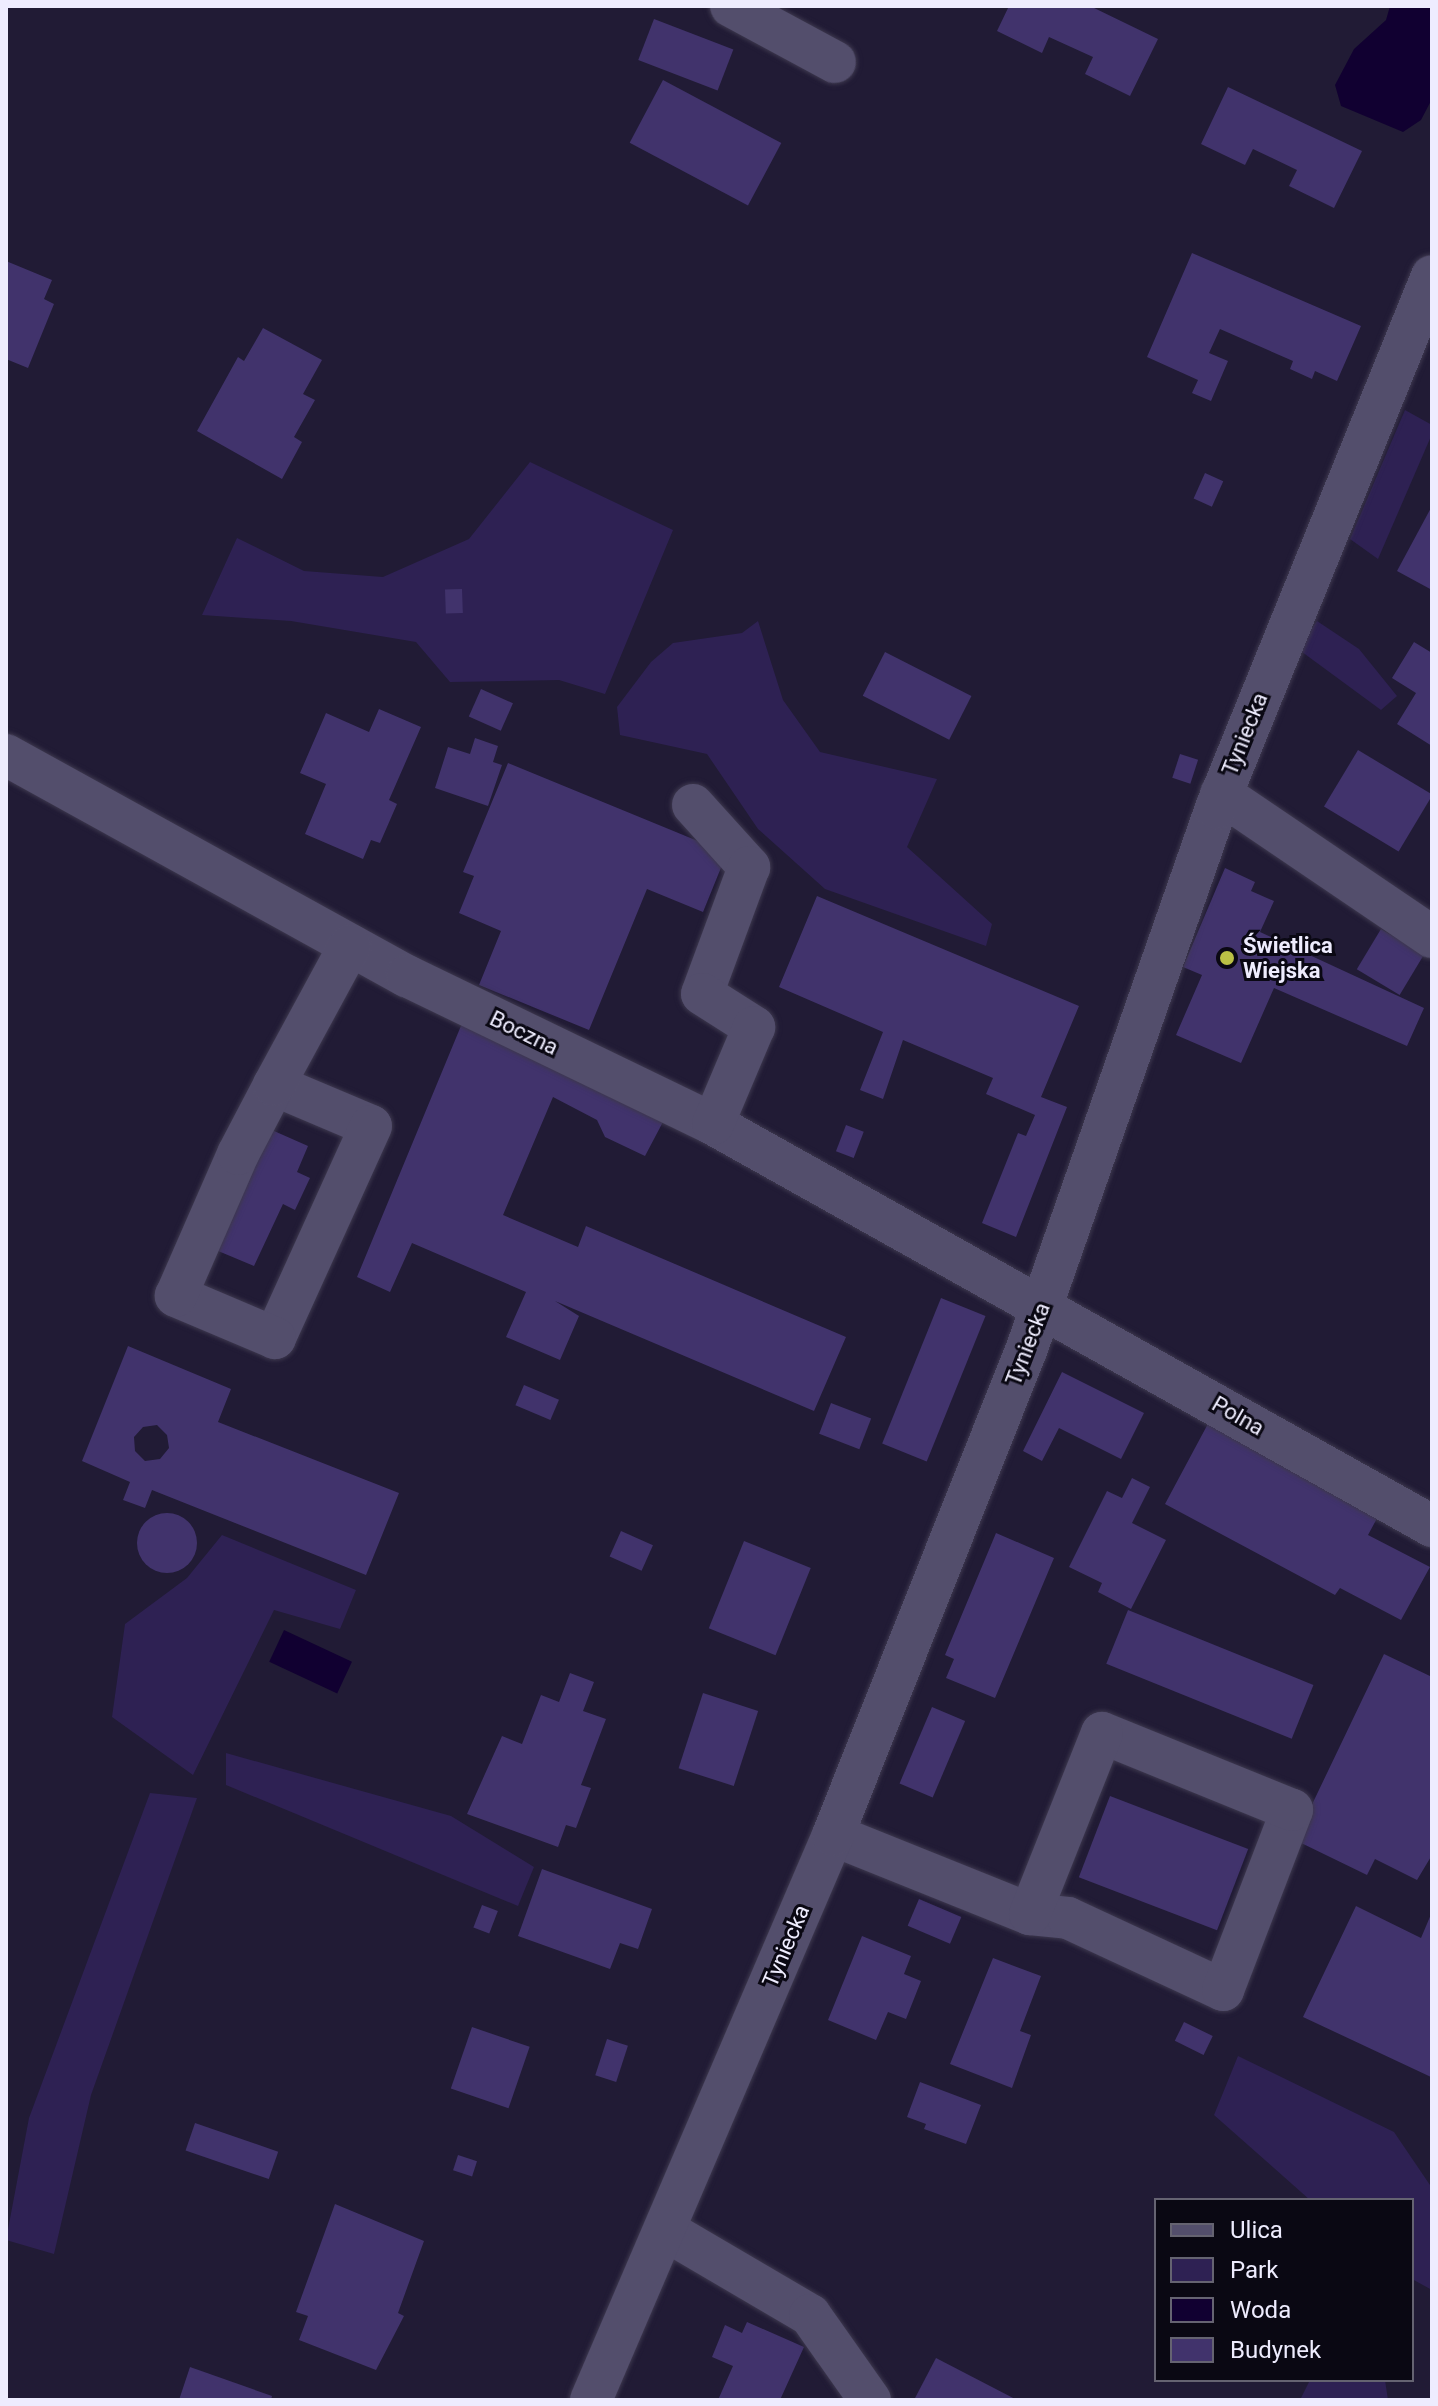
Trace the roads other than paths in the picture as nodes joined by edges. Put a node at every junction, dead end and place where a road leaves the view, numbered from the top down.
1 (731, 6) edge
2 (835, 62) dead end
3 (1432, 276) edge
4 (6, 755) edge
5 (1221, 794) junction
6 (693, 805) dead end
7 (1432, 937) edge
8 (350, 945) junction
9 (274, 1085) junction
10 (713, 1124) junction
11 (1044, 1306) junction
12 (1432, 1526) edge
13 (833, 1835) junction
14 (1030, 1914) junction
15 (665, 2230) junction
16 (591, 2400) edge
17 (870, 2400) edge

1 - 2 street
3 - 5 street, Tyniecka
4 - 8 street, Boczna
5 - 7 street
5 - 11 street, Tyniecka
6 - 10 street
8 - 9 street
8 - 10 street, Boczna
9 - 9 street
10 - 11 street, Boczna
11 - 12 street, Polna
11 - 13 street, Tyniecka
13 - 14 street
13 - 15 street, Tyniecka
14 - 14 street
15 - 16 street, Tyniecka
15 - 17 street

